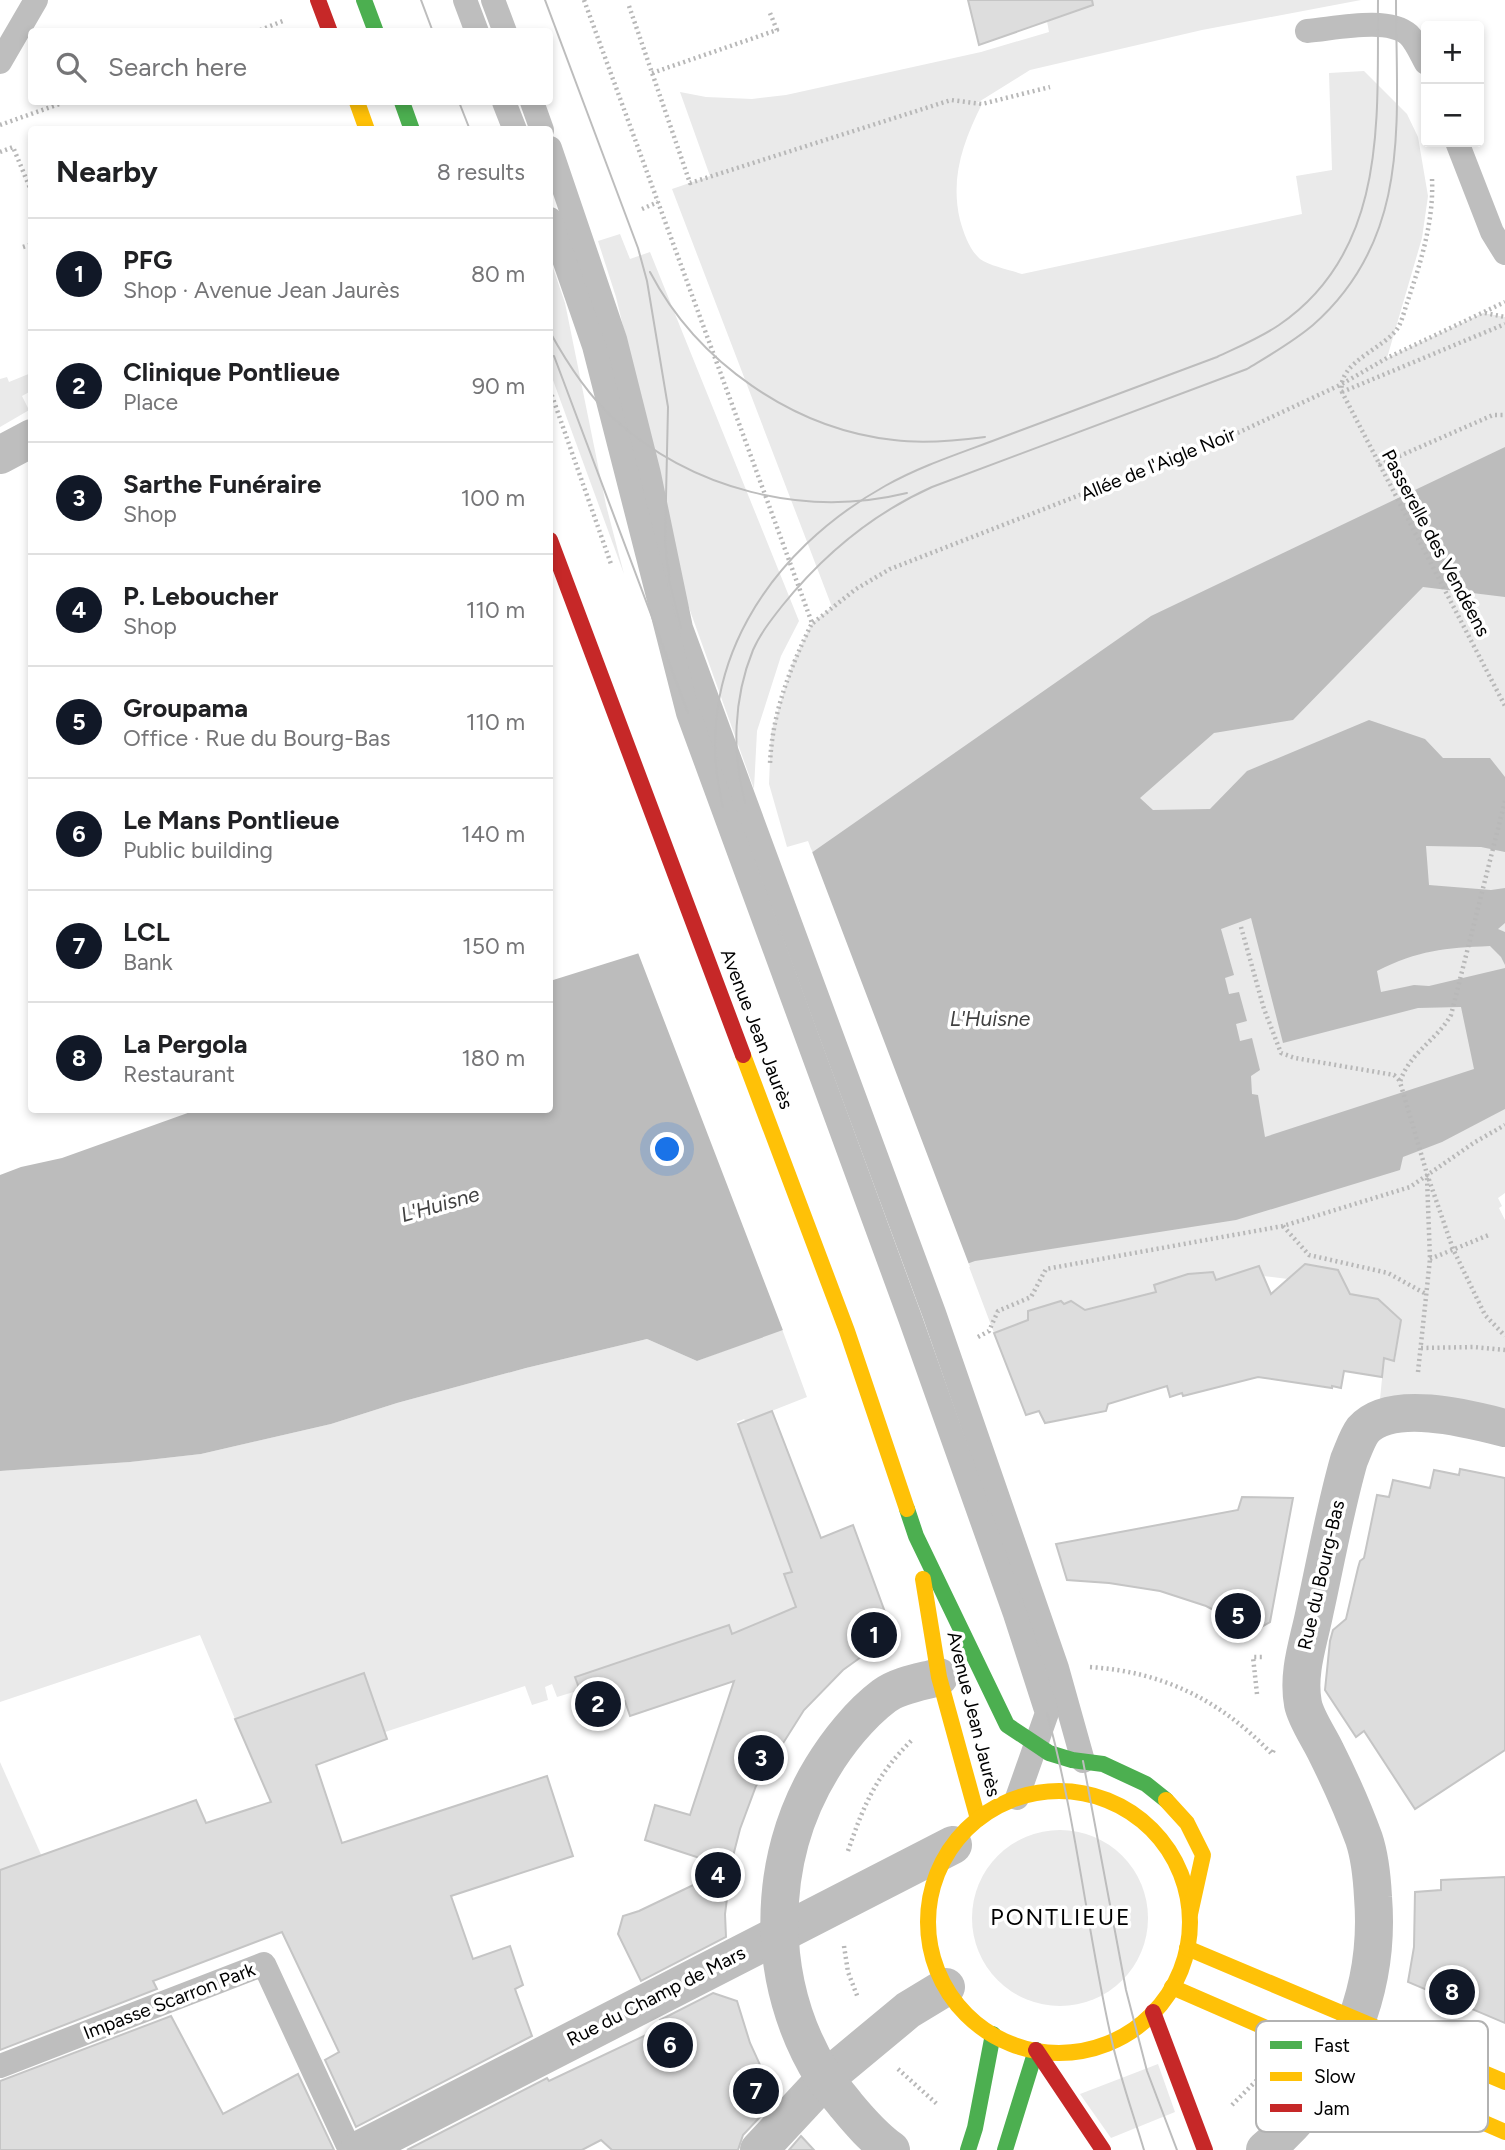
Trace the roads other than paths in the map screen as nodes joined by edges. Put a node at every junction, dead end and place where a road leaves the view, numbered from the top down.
1 (36, 0) edge
2 (318, 0) edge
3 (364, 0) edge
4 (464, 0) edge
5 (493, 0) edge
6 (328, 28) edge
7 (374, 28) edge
8 (475, 28) edge
9 (504, 28) edge
10 (1307, 31) dead end
11 (1421, 55) edge
12 (0, 62) edge
13 (357, 105) edge
14 (403, 105) edge
15 (505, 105) edge
16 (533, 105) edge
17 (365, 126) edge
18 (411, 126) edge
19 (513, 126) edge
20 (541, 126) edge
21 (1459, 147) edge
22 (553, 157) edge
23 (553, 228) edge
24 (1505, 253) edge
25 (28, 440) edge
26 (0, 455) edge
27 (553, 548) edge
28 (754, 859) junction
29 (922, 1315) junction
30 (1505, 1428) edge
31 (916, 1536) junction
32 (939, 1677) junction
33 (1035, 1746) junction
34 (1083, 1761) junction
35 (1017, 1798) junction
36 (965, 1832) junction
37 (1190, 1914) junction
38 (779, 1932) junction
39 (1187, 1948) junction
40 (946, 1987) junction
41 (1172, 1987) junction
42 (1153, 2012) junction
43 (1358, 2020) joint
44 (1256, 2024) edge
45 (993, 2034) junction
46 (1036, 2050) junction
47 (0, 2066) edge
48 (1488, 2075) edge
49 (825, 2079) junction
50 (1505, 2082) edge
51 (1488, 2125) edge
52 (1287, 2132) edge
53 (1505, 2132) edge
54 (350, 2150) edge
55 (359, 2150) edge
56 (760, 2150) edge
57 (891, 2150) edge
58 (968, 2150) edge
59 (1005, 2150) edge
60 (1103, 2150) edge
61 (1205, 2150) edge
62 (1265, 2150) edge

1 - 12 lane
2 - 6 main road
3 - 7 main road
4 - 8 lane
5 - 9 lane
10 - 11 lane
13 - 17 main road
14 - 18 main road
15 - 19 lane
16 - 20 lane
21 - 24 lane
22 - 28 lane
23 - 28 lane
25 - 26 street
27 - 31 main road, Avenue Jean Jaurès
28 - 29 lane
29 - 33 lane
29 - 34 lane
30 - 43 street, Rue du Bourg-Bas
31 - 32 main road, Avenue Jean Jaurès
31 - 33 main road, Avenue Jean Jaurès
32 - 36 main road, Avenue Jean Jaurès
32 - 38 street
33 - 34 main road, Avenue Jean Jaurès
33 - 35 lane
34 - 37 main road, Avenue Jean Jaurès
35 - 36 main road
35 - 37 main road
36 - 38 street, Rue du Champ de Mars
36 - 40 main road
37 - 39 main road
38 - 49 street
38 - 55 street, Rue du Champ de Mars
39 - 41 main road
39 - 43 main road
40 - 45 main road
40 - 49 street
41 - 42 main road
41 - 44 main road
42 - 46 main road
42 - 61 main road
45 - 46 main road
45 - 58 main road
46 - 59 main road
46 - 60 main road
47 - 54 lane, Impasse Scarron Park
48 - 50 main road
49 - 56 street
49 - 57 street
51 - 53 main road
52 - 62 street, Rue du Bourg-Bas

